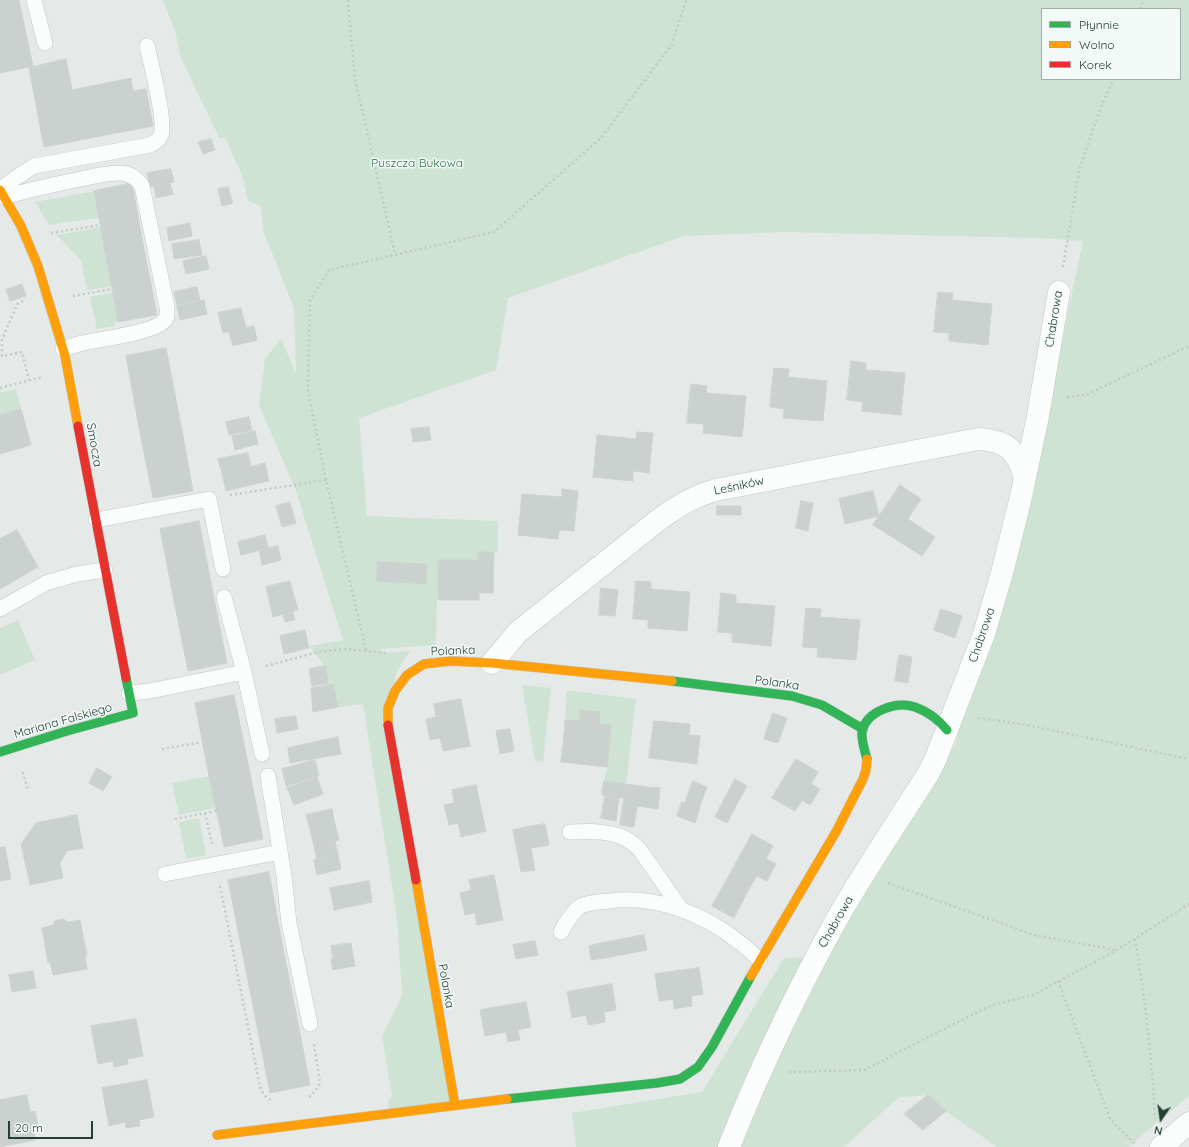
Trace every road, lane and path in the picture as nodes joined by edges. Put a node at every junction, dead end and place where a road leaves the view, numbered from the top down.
1 (34, 0) edge
2 (348, 0) edge
3 (686, 0) edge
4 (45, 43) dead end
5 (147, 46) dead end
6 (1114, 80) edge
7 (2, 193) edge
8 (100, 224) dead end
9 (47, 234) dead end
10 (395, 254) junction
11 (112, 289) dead end
12 (1059, 292) joint
13 (46, 293) junction
14 (68, 297) dead end
15 (1189, 346) edge
16 (63, 349) junction
17 (68, 370) junction
18 (29, 380) junction
19 (0, 388) edge
20 (1041, 399) junction
21 (1026, 476) junction
22 (326, 480) junction
23 (209, 499) junction
24 (96, 520) junction
25 (222, 569) dead end
26 (105, 570) junction
27 (224, 597) dead end
28 (0, 609) edge
29 (366, 650) junction
30 (387, 653) dead end
31 (492, 663) junction
32 (244, 672) junction
33 (129, 693) junction
34 (133, 713) joint
35 (949, 723) junction
36 (863, 728) junction
37 (202, 742) dead end
38 (162, 749) dead end
39 (0, 752) edge
40 (262, 754) dead end
41 (1189, 759) edge
42 (22, 769) dead end
43 (268, 776) dead end
44 (28, 791) dead end
45 (216, 811) dead end
46 (205, 813) junction
47 (175, 819) dead end
48 (570, 832) dead end
49 (280, 852) junction
50 (216, 864) junction
51 (165, 874) dead end
52 (864, 875) junction
53 (1189, 904) edge
54 (681, 909) junction
55 (561, 932) dead end
56 (1135, 938) junction
57 (1117, 950) junction
58 (760, 960) junction
59 (1058, 981) junction
60 (310, 1024) joint
61 (761, 1072) junction
62 (302, 1098) dead end
63 (275, 1102) dead end
64 (455, 1106) junction
65 (1155, 1121) dead end
66 (1189, 1123) edge
67 (217, 1135) dead end
68 (1137, 1146) dead end
69 (729, 1147) edge
70 (1161, 1147) edge

1 - 4 lane
2 - 10 path
3 - 10 path
5 - 7 lane
6 - 12 path, Chabrowa
7 - 13 street, Smocza
7 - 16 lane
8 - 9 path
10 - 22 path
11 - 14 path
12 - 20 street, Chabrowa
13 - 16 street, Smocza
13 - 18 path
15 - 20 path
16 - 17 street, Smocza
17 - 18 path
17 - 24 street, Smocza
18 - 19 path
20 - 21 street, Chabrowa
21 - 31 street, Leśników
21 - 35 street, Chabrowa
22 - 23 path
22 - 29 path
23 - 24 lane
23 - 25 lane
24 - 26 street, Smocza
26 - 28 lane
26 - 33 street, Smocza
27 - 32 lane
29 - 30 path
29 - 32 path
31 - 36 street, Polanka
31 - 64 street, Polanka
32 - 33 lane
32 - 40 lane
33 - 34 street, Smocza
34 - 39 street, Mariana Falskiego
35 - 36 street
35 - 41 path
35 - 52 street, Chabrowa
36 - 58 street
37 - 38 path
42 - 44 path
43 - 49 lane
45 - 46 path
46 - 47 path
46 - 50 path
48 - 54 lane
49 - 50 lane
49 - 60 lane
50 - 51 lane
50 - 63 path
52 - 57 path
52 - 61 street, Chabrowa
53 - 56 path
54 - 55 lane
54 - 58 lane
56 - 57 path
56 - 65 path
57 - 59 path
58 - 64 street
59 - 61 path
59 - 68 path
60 - 62 path
61 - 69 street, Chabrowa
64 - 67 street
66 - 70 street

